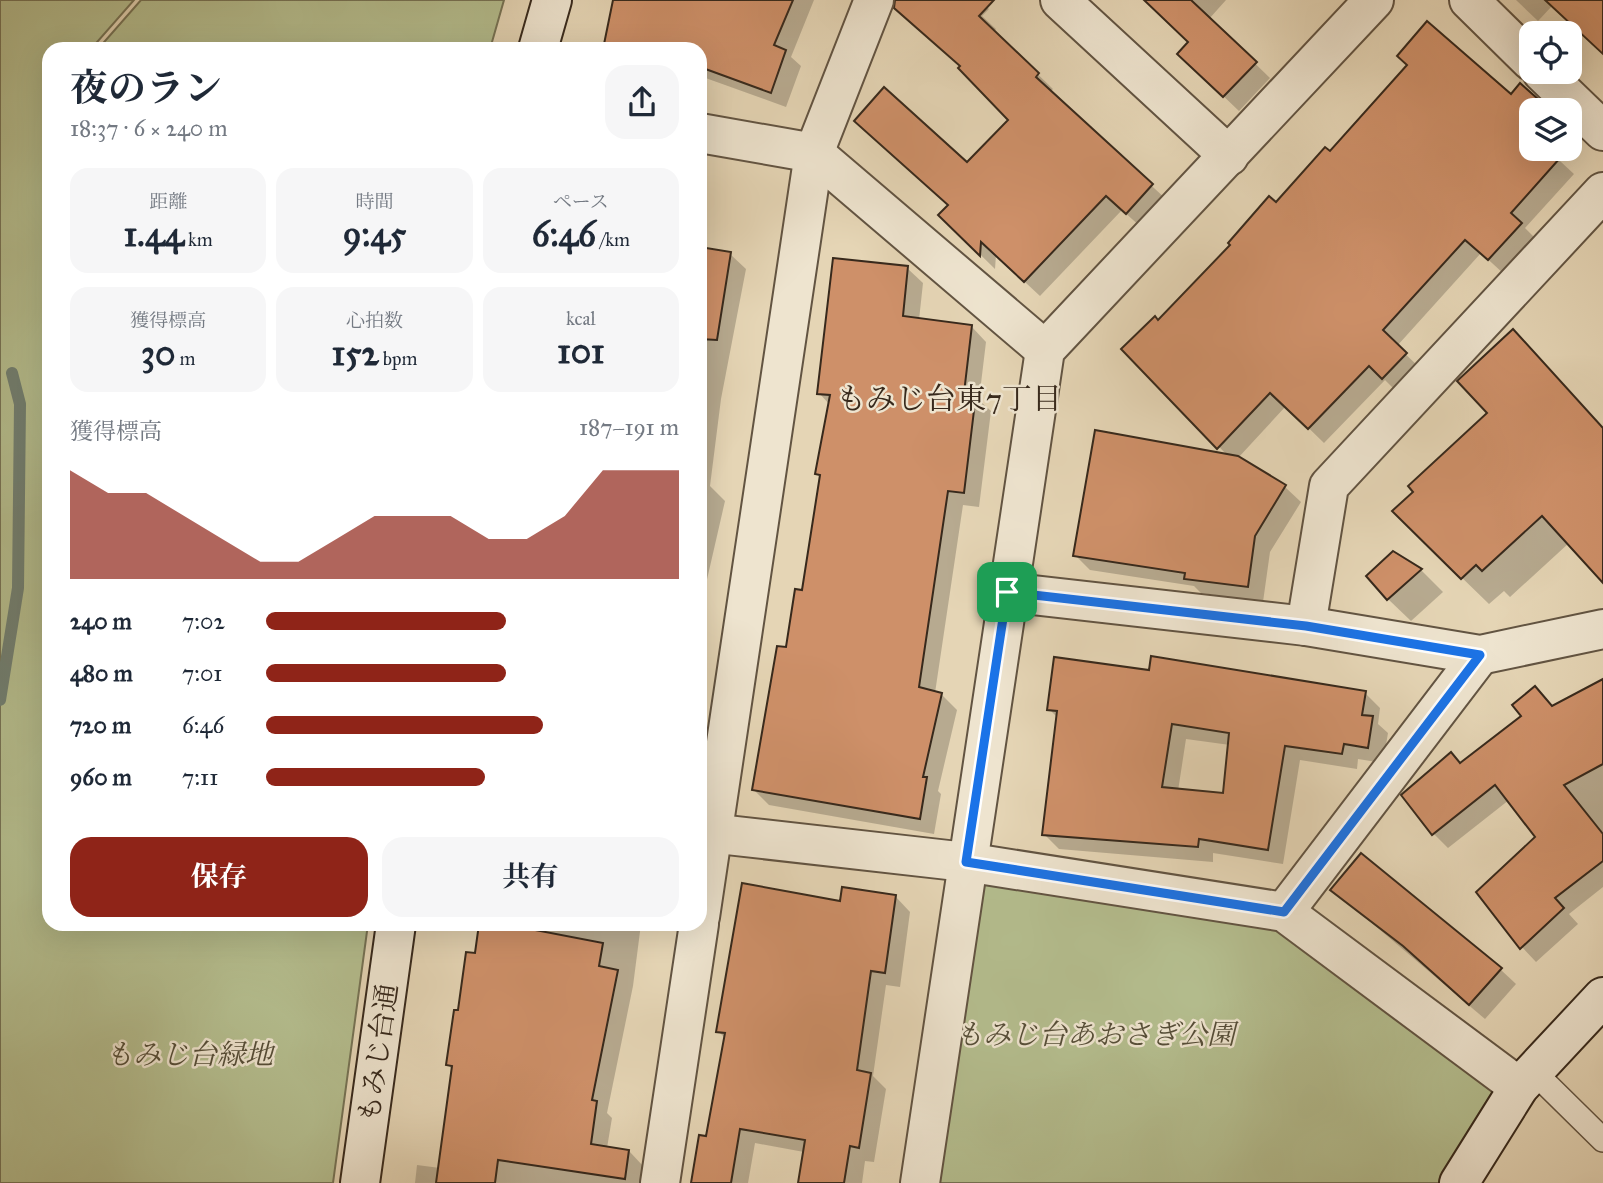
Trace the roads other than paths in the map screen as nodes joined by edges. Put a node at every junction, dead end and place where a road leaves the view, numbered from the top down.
1 (552, 0) edge
2 (874, 0) edge
3 (1060, 0) edge
4 (1374, 0) edge
5 (1469, 0) edge
6 (540, 42) edge
7 (1519, 49) edge
8 (1554, 84) edge
9 (1603, 131) edge
10 (707, 134) edge
11 (814, 153) junction
12 (1228, 156) junction
13 (1603, 192) edge
14 (1045, 351) junction
15 (1007, 592) junction
16 (1306, 626) junction
17 (1603, 629) edge
18 (1480, 655) junction
19 (707, 827) edge
20 (707, 833) edge
21 (966, 862) junction
22 (1284, 912) junction
23 (395, 931) edge
24 (698, 931) edge
25 (1603, 997) edge
26 (1526, 1079) junction
27 (1603, 1140) edge
28 (360, 1183) edge
29 (660, 1183) edge
30 (920, 1183) edge
31 (1459, 1183) edge

1 - 6 street
2 - 11 street
3 - 12 street
4 - 12 street
5 - 7 street
8 - 9 street
10 - 11 street
11 - 14 street
11 - 19 street
12 - 14 street
13 - 16 street
14 - 15 street
15 - 16 street
15 - 21 street
16 - 18 street
17 - 18 street
18 - 22 street
20 - 21 street
21 - 22 street
21 - 30 street
22 - 26 street
23 - 28 street, もみじ台通
24 - 29 street
25 - 26 street
26 - 27 lane
26 - 31 street

